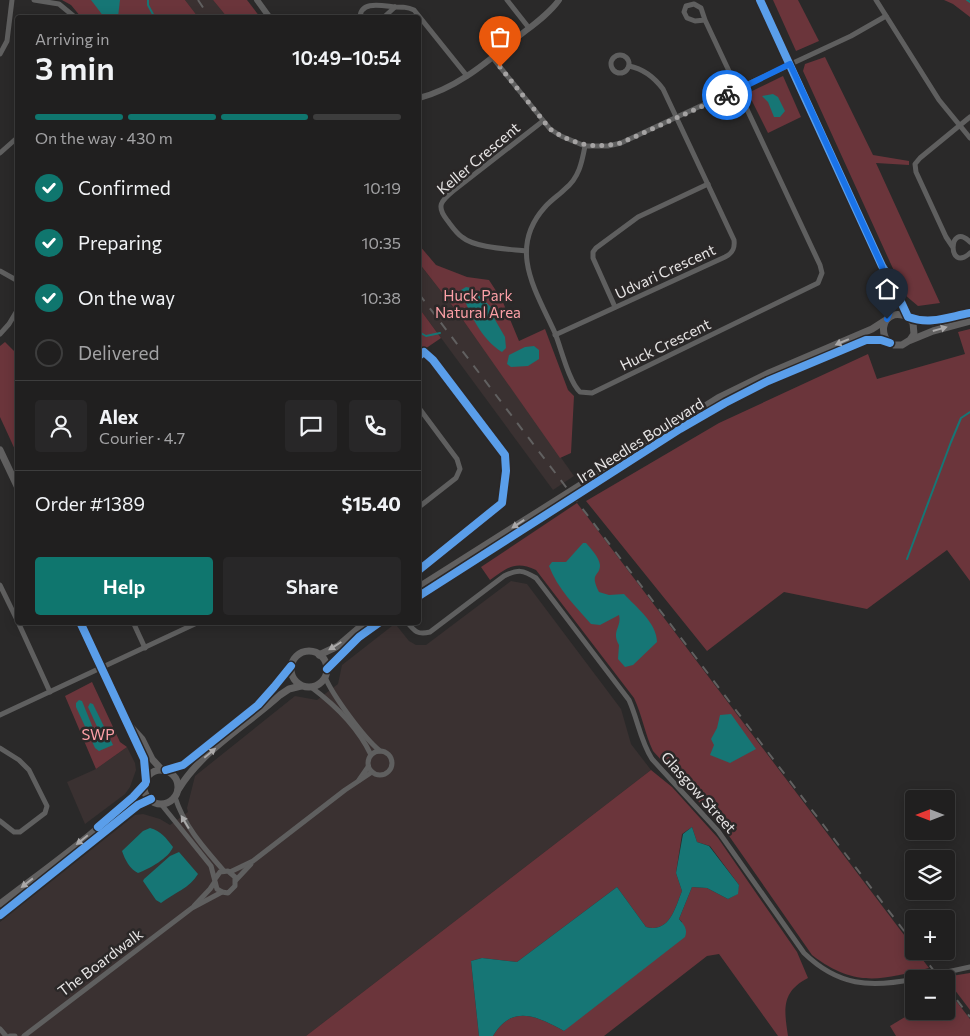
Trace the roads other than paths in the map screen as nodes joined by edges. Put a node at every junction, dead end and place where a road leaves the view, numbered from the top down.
1 (12, 0) edge
2 (34, 0) edge
3 (257, 0) edge
4 (507, 0) edge
5 (559, 0) edge
6 (760, 0) edge
7 (876, 0) edge
8 (395, 6) junction
9 (72, 15) edge
10 (268, 15) edge
11 (360, 15) edge
12 (387, 15) edge
13 (418, 15) edge
14 (886, 16) junction
15 (421, 19) edge
16 (705, 20) dead end
17 (528, 28) junction
18 (0, 54) edge
19 (492, 57) junction
20 (790, 64) junction
21 (629, 66) dead end
22 (467, 76) junction
23 (738, 89) junction
24 (421, 97) edge
25 (677, 118) junction
26 (970, 118) edge
27 (543, 121) junction
28 (960, 126) junction
29 (970, 138) edge
30 (15, 140) edge
31 (585, 146) junction
32 (0, 153) edge
33 (708, 184) junction
34 (970, 242) edge
35 (952, 246) junction
36 (526, 252) junction
37 (970, 253) edge
38 (882, 266) junction
39 (0, 271) edge
40 (15, 279) edge
41 (615, 307) junction
42 (970, 313) edge
43 (15, 314) edge
44 (908, 317) junction
45 (887, 320) junction
46 (970, 321) edge
47 (0, 334) edge
48 (555, 335) junction
49 (910, 340) junction
50 (890, 343) junction
51 (421, 411) edge
52 (0, 450) edge
53 (15, 482) edge
54 (583, 487) junction
55 (421, 505) edge
56 (0, 585) edge
57 (421, 586) edge
58 (421, 595) edge
59 (15, 616) edge
60 (19, 625) edge
61 (81, 625) edge
62 (134, 625) edge
63 (193, 625) edge
64 (362, 625) edge
65 (376, 625) edge
66 (409, 625) edge
67 (145, 648) junction
68 (319, 654) junction
69 (291, 666) junction
70 (101, 669) junction
71 (326, 673) junction
72 (301, 686) junction
73 (311, 687) junction
74 (50, 692) junction
75 (0, 715) edge
76 (130, 726) junction
77 (0, 748) edge
78 (380, 751) junction
79 (371, 755) junction
80 (368, 766) junction
81 (164, 770) junction
82 (372, 772) junction
83 (358, 781) junction
84 (145, 783) junction
85 (176, 793) junction
86 (150, 800) junction
87 (162, 804) junction
88 (0, 820) edge
89 (253, 861) junction
90 (224, 871) junction
91 (230, 872) junction
92 (236, 880) junction
93 (215, 881) junction
94 (222, 892) junction
95 (0, 904) edge
96 (192, 908) junction
97 (0, 915) edge
98 (970, 968) edge
99 (955, 971) edge
100 (905, 981) edge
101 (0, 1028) edge
102 (6, 1036) edge
103 (10, 1036) edge
104 (15, 1036) edge
105 (24, 1036) edge

1 - 18 street
2 - 9 street
3 - 10 street
4 - 17 street
5 - 17 street
6 - 20 main road
7 - 14 street
8 - 11 street
8 - 12 street
8 - 13 street
14 - 20 street
14 - 28 street
15 - 22 street
16 - 23 street
17 - 19 street
19 - 22 street
19 - 27 street
20 - 23 street
20 - 38 main road
21 - 25 street, Udvari Crescent
22 - 24 street
23 - 25 street
23 - 48 street, Huck Crescent
25 - 31 street
25 - 33 street, Udvari Crescent
26 - 28 street
27 - 31 street
27 - 36 street, Keller Crescent
28 - 29 street
28 - 35 street
30 - 32 street
31 - 36 street, Huck Crescent
33 - 41 street
33 - 41 street, Udvari Crescent
34 - 35 street
35 - 37 street
36 - 48 street, Huck Crescent
38 - 44 main road
38 - 45 main road
39 - 40 street
41 - 48 street, Udvari Crescent
42 - 44 main road
43 - 47 street
44 - 45 main road
44 - 49 main road
45 - 50 main road
45 -> 54 main road, Ira Needles Boulevard
49 -> 46 main road
49 - 50 main road
50 - 54 main road, Ira Needles Boulevard
51 - 55 street
52 - 53 main road
54 -> 57 main road, Ira Needles Boulevard
54 - 58 main road, Ira Needles Boulevard
56 - 59 street
60 - 74 street
61 - 70 main road
62 - 67 street
63 - 67 street
64 -> 68 main road
65 - 71 main road
66 - 100 street, Glasgow Street
67 - 70 street
68 - 69 main road
68 - 71 main road
69 - 72 main road
69 - 81 main road
70 - 74 street
70 - 76 main road
71 - 73 main road
71 - 78 street
72 - 73 main road
85 -> 72 main road
73 - 79 street
74 - 75 street
76 - 81 main road
76 - 84 main road
77 - 88 street
78 - 79 street
78 - 82 street
79 - 80 street
80 - 82 street
80 - 83 street
81 - 84 main road
81 - 85 main road
82 - 83 street
83 - 89 street
84 - 86 main road
84 -> 95 main road
85 - 87 main road
90 -> 85 street
86 - 87 main road
86 - 97 main road
87 - 93 street
89 - 91 street
89 - 92 street
90 - 91 street
90 - 93 street
91 - 92 street
92 - 94 street
93 - 94 street
93 - 96 street, The Boardwalk
94 - 96 street, The Boardwalk
96 - 105 street, The Boardwalk
98 - 99 street, Glasgow Street
101 - 102 street
103 - 104 street

